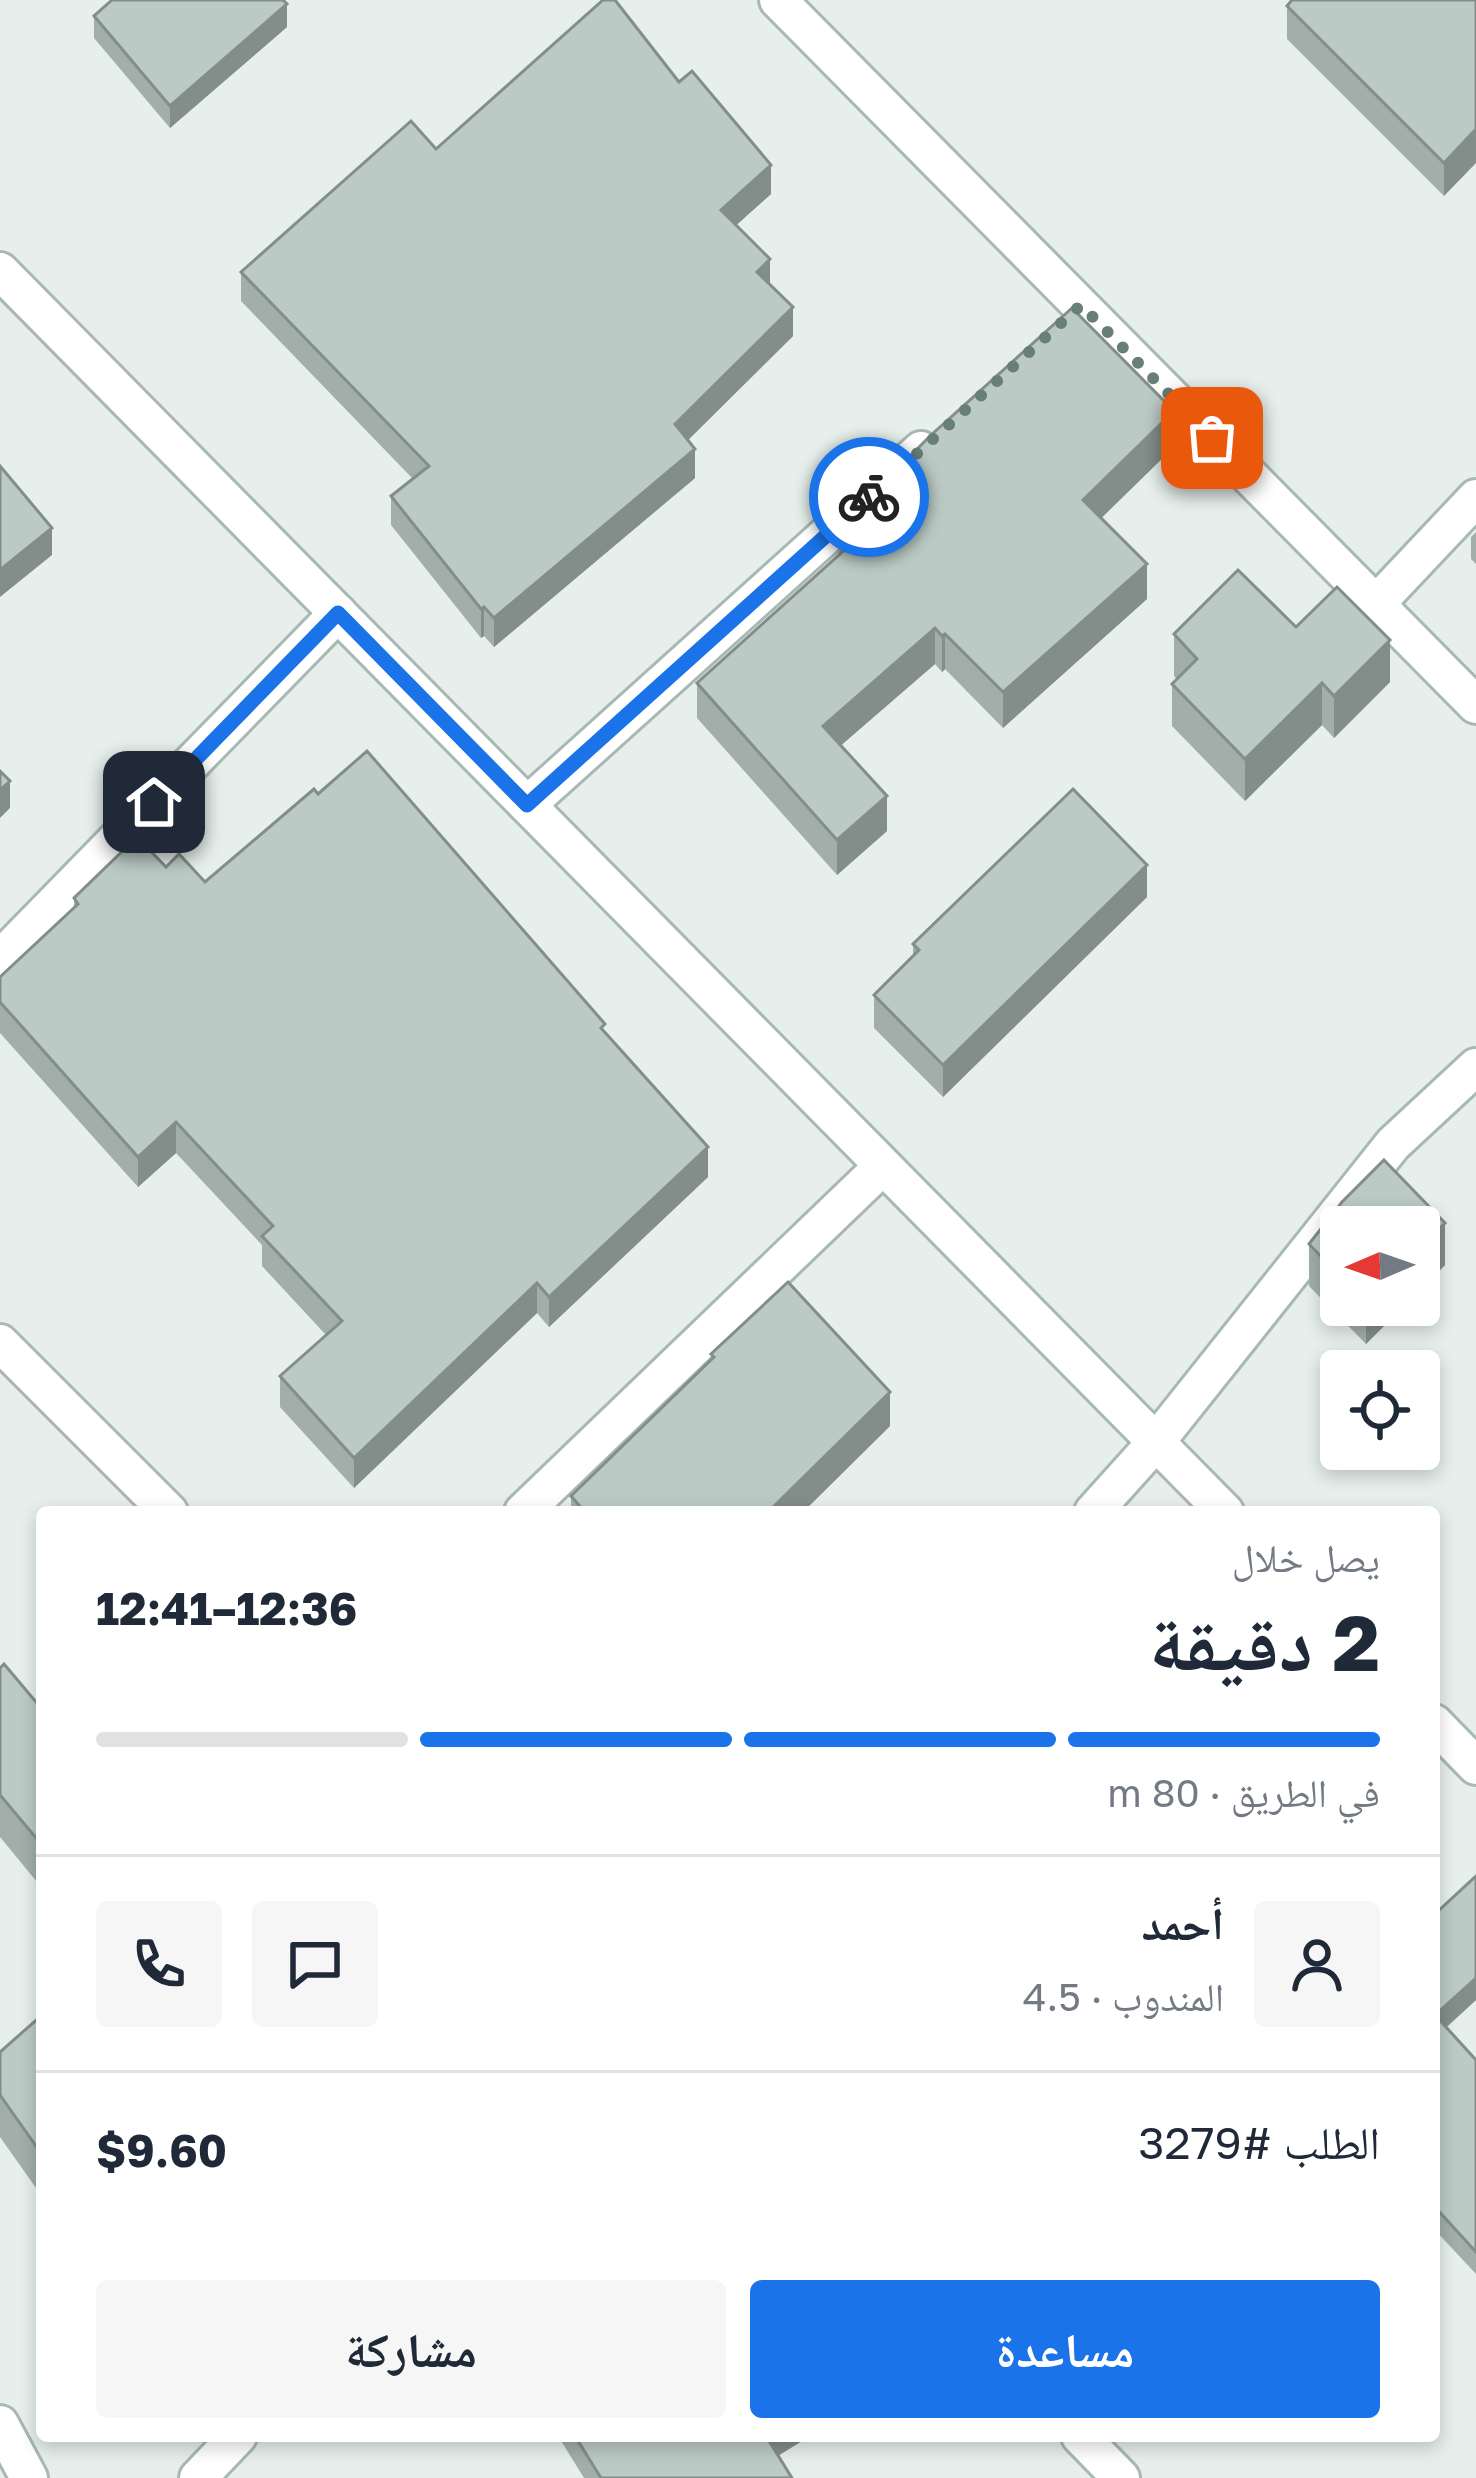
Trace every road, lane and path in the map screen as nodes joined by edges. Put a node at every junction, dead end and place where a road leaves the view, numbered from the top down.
1 (778, 0) edge
2 (0, 271) edge
3 (942, 430) edge
4 (1476, 499) edge
5 (1376, 604) junction
6 (338, 613) junction
7 (1476, 705) edge
8 (527, 805) junction
9 (0, 959) edge
10 (1476, 1066) edge
11 (883, 1166) junction
12 (0, 1343) edge
13 (1156, 1442) junction
14 (163, 1506) edge
15 (529, 1506) edge
16 (1098, 1506) edge
17 (1219, 1506) edge
18 (1440, 1729) edge
19 (1476, 1766) edge
20 (0, 2424) edge
21 (232, 2442) edge
22 (1087, 2442) edge
23 (29, 2478) edge
24 (198, 2478) edge
25 (1121, 2478) edge

1 - 5 street
2 - 6 street
3 - 8 street
4 - 5 street
5 - 7 street
6 - 8 street
6 - 9 street
8 - 11 street
10 - 13 street
11 - 13 street
11 - 15 street
12 - 14 street
13 - 16 street
13 - 17 street
18 - 19 street
20 - 23 street
21 - 24 street
22 - 25 street

